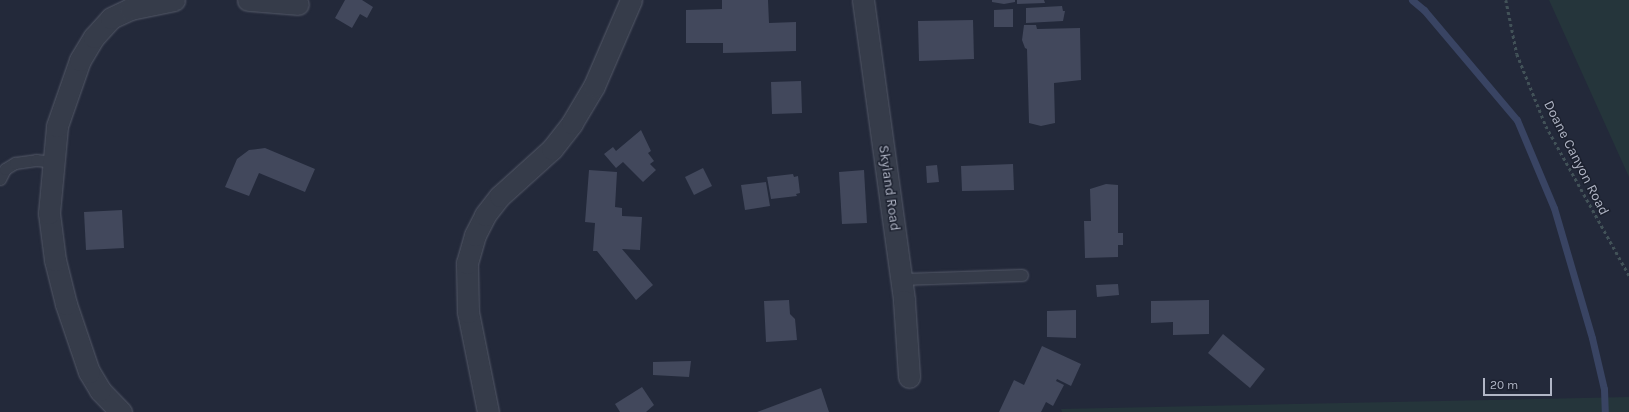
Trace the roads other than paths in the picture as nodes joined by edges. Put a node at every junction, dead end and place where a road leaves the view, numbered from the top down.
1 (174, 0) edge
2 (248, 0) edge
3 (631, 0) edge
4 (863, 0) edge
5 (298, 4) dead end
6 (54, 162) junction
7 (0, 179) edge
8 (1022, 275) dead end
9 (901, 279) junction
10 (909, 377) dead end
11 (121, 412) edge
12 (488, 412) edge

1 - 6 street
2 - 5 street
3 - 12 street
4 - 9 street, Skyland Road
6 - 7 lane
6 - 11 street
8 - 9 lane
9 - 10 street, Skyland Road

